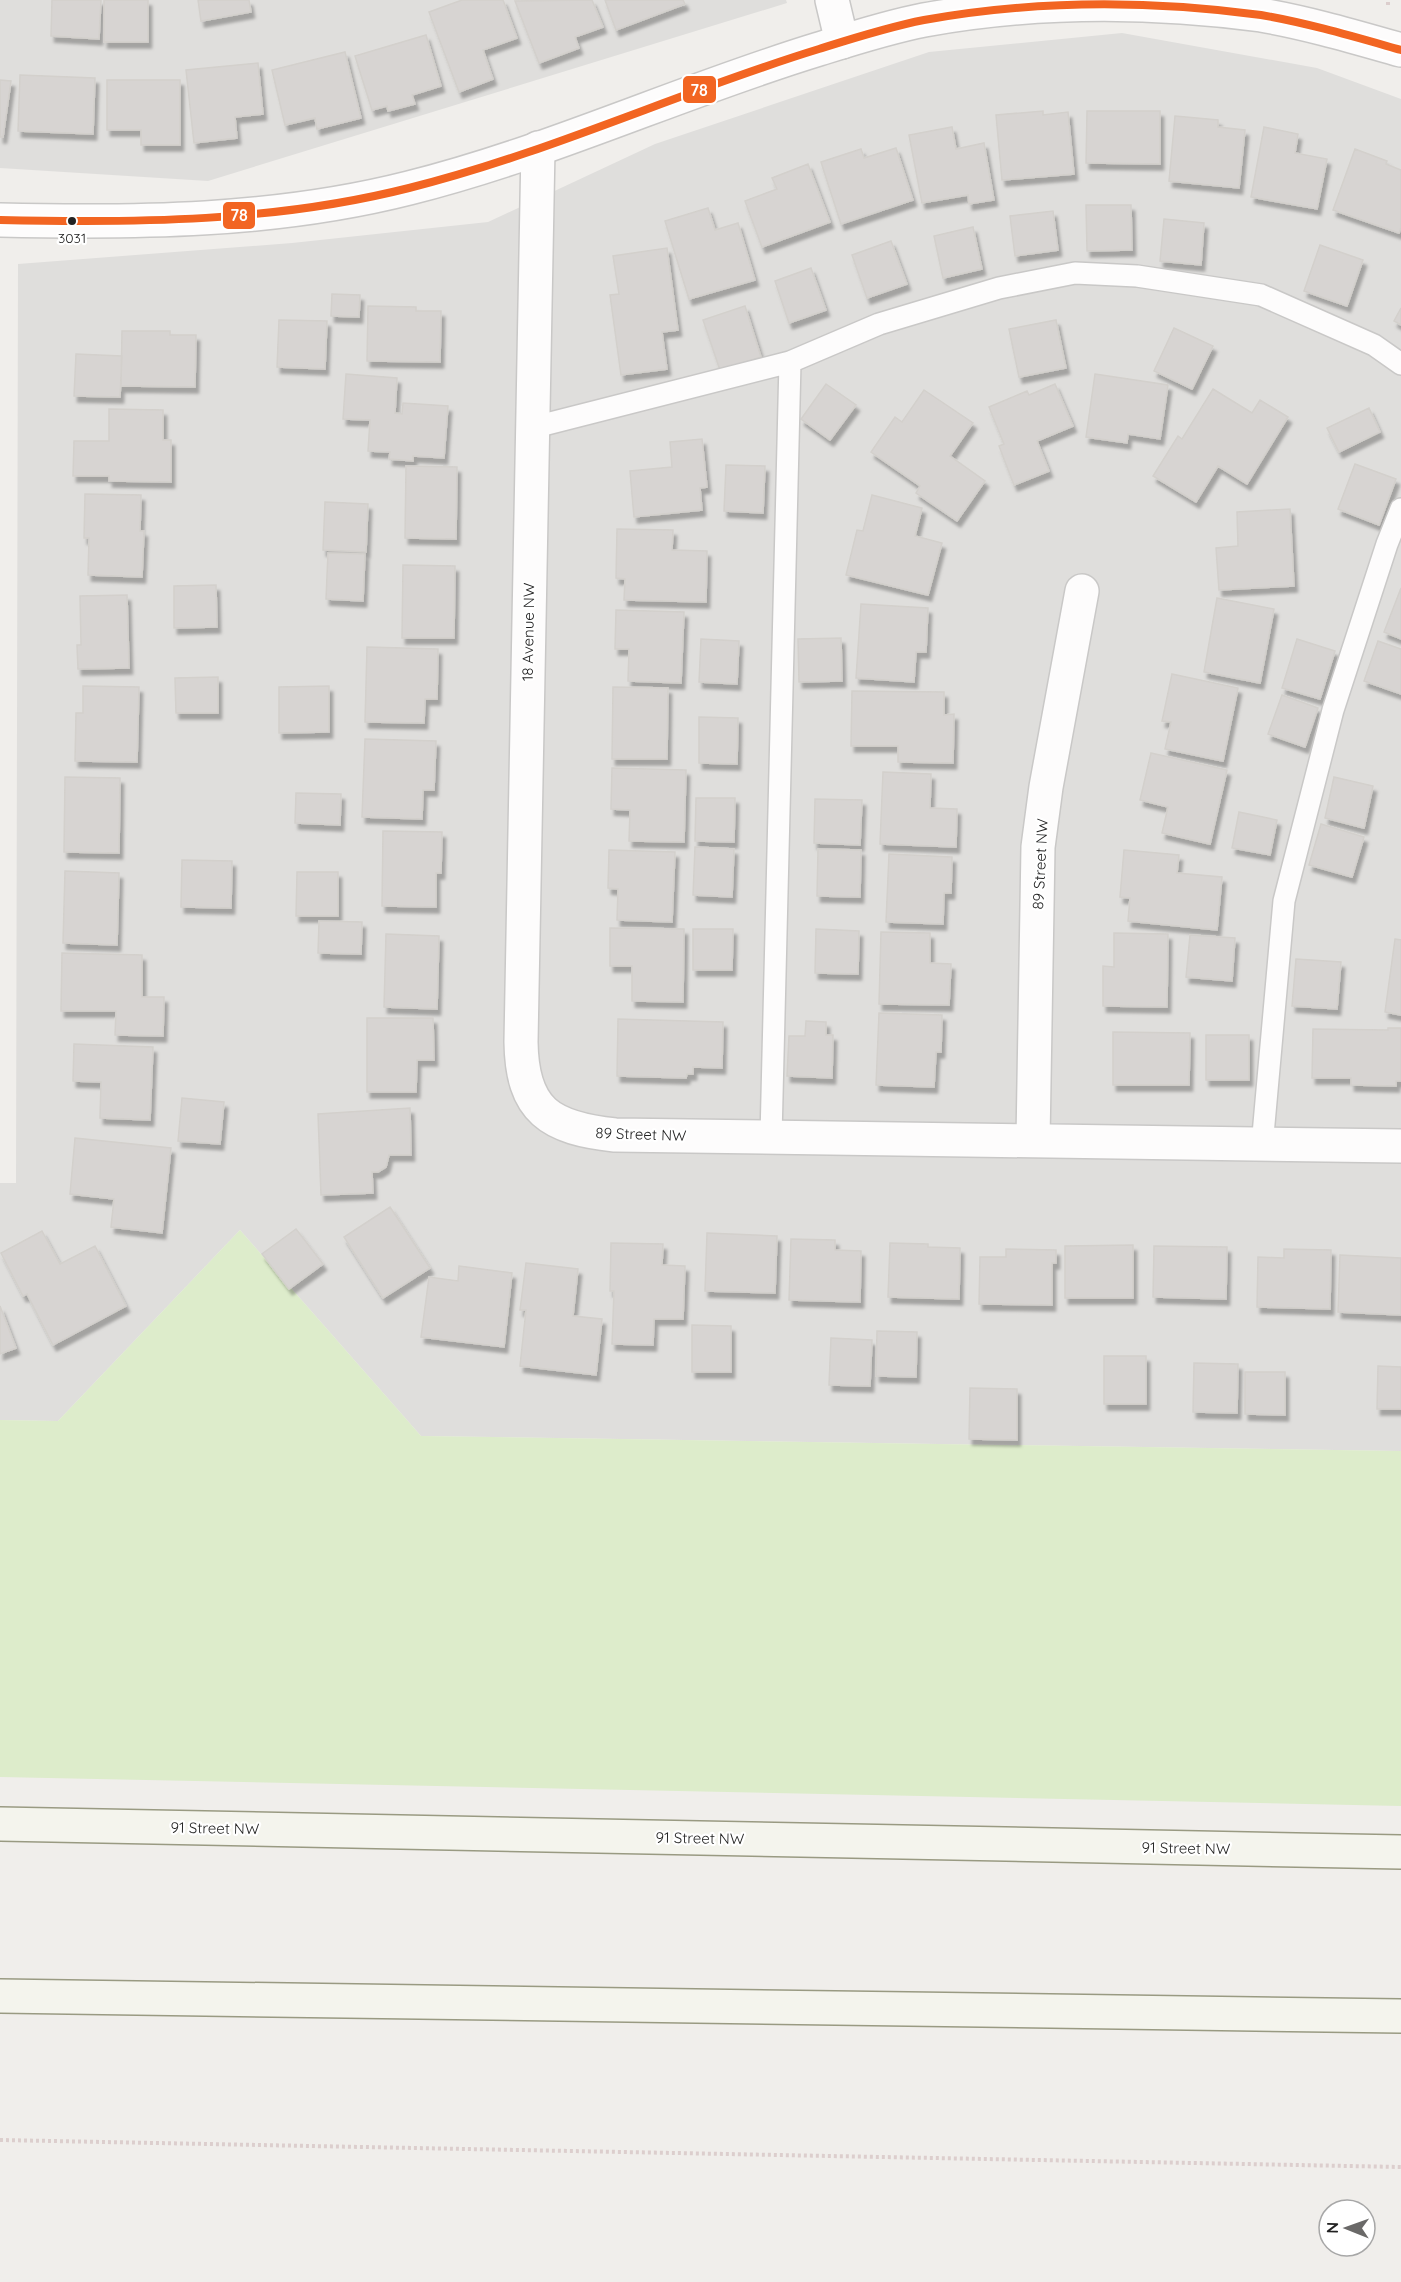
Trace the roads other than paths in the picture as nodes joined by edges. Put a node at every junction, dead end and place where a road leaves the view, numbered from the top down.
1 (832, 0) edge
2 (842, 42) junction
3 (1401, 50) edge
4 (538, 148) junction
5 (0, 220) edge
6 (790, 362) junction
7 (1401, 364) edge
8 (531, 428) junction
9 (1401, 509) edge
10 (1082, 591) dead end
11 (541, 1111) joint
12 (771, 1137) junction
13 (1033, 1140) junction
14 (1262, 1146) junction
15 (1401, 1146) edge
16 (0, 1824) edge
17 (1401, 1852) edge
18 (0, 1996) edge
19 (1401, 2016) edge

1 - 2 street
2 - 3 street
2 - 4 street
4 - 5 street
4 - 8 street, 18 Avenue NW
6 - 7 lane
6 - 8 lane
6 - 12 lane
8 - 11 street, 18 Avenue NW
9 - 14 lane
10 - 13 street, 89 Street NW
11 - 12 street, 89 Street NW
12 - 13 street, 89 Street NW
13 - 14 street, 89 Street NW
14 - 15 street, 89 Street NW
16 - 17 main road, 91 Street NW
18 - 19 main road

